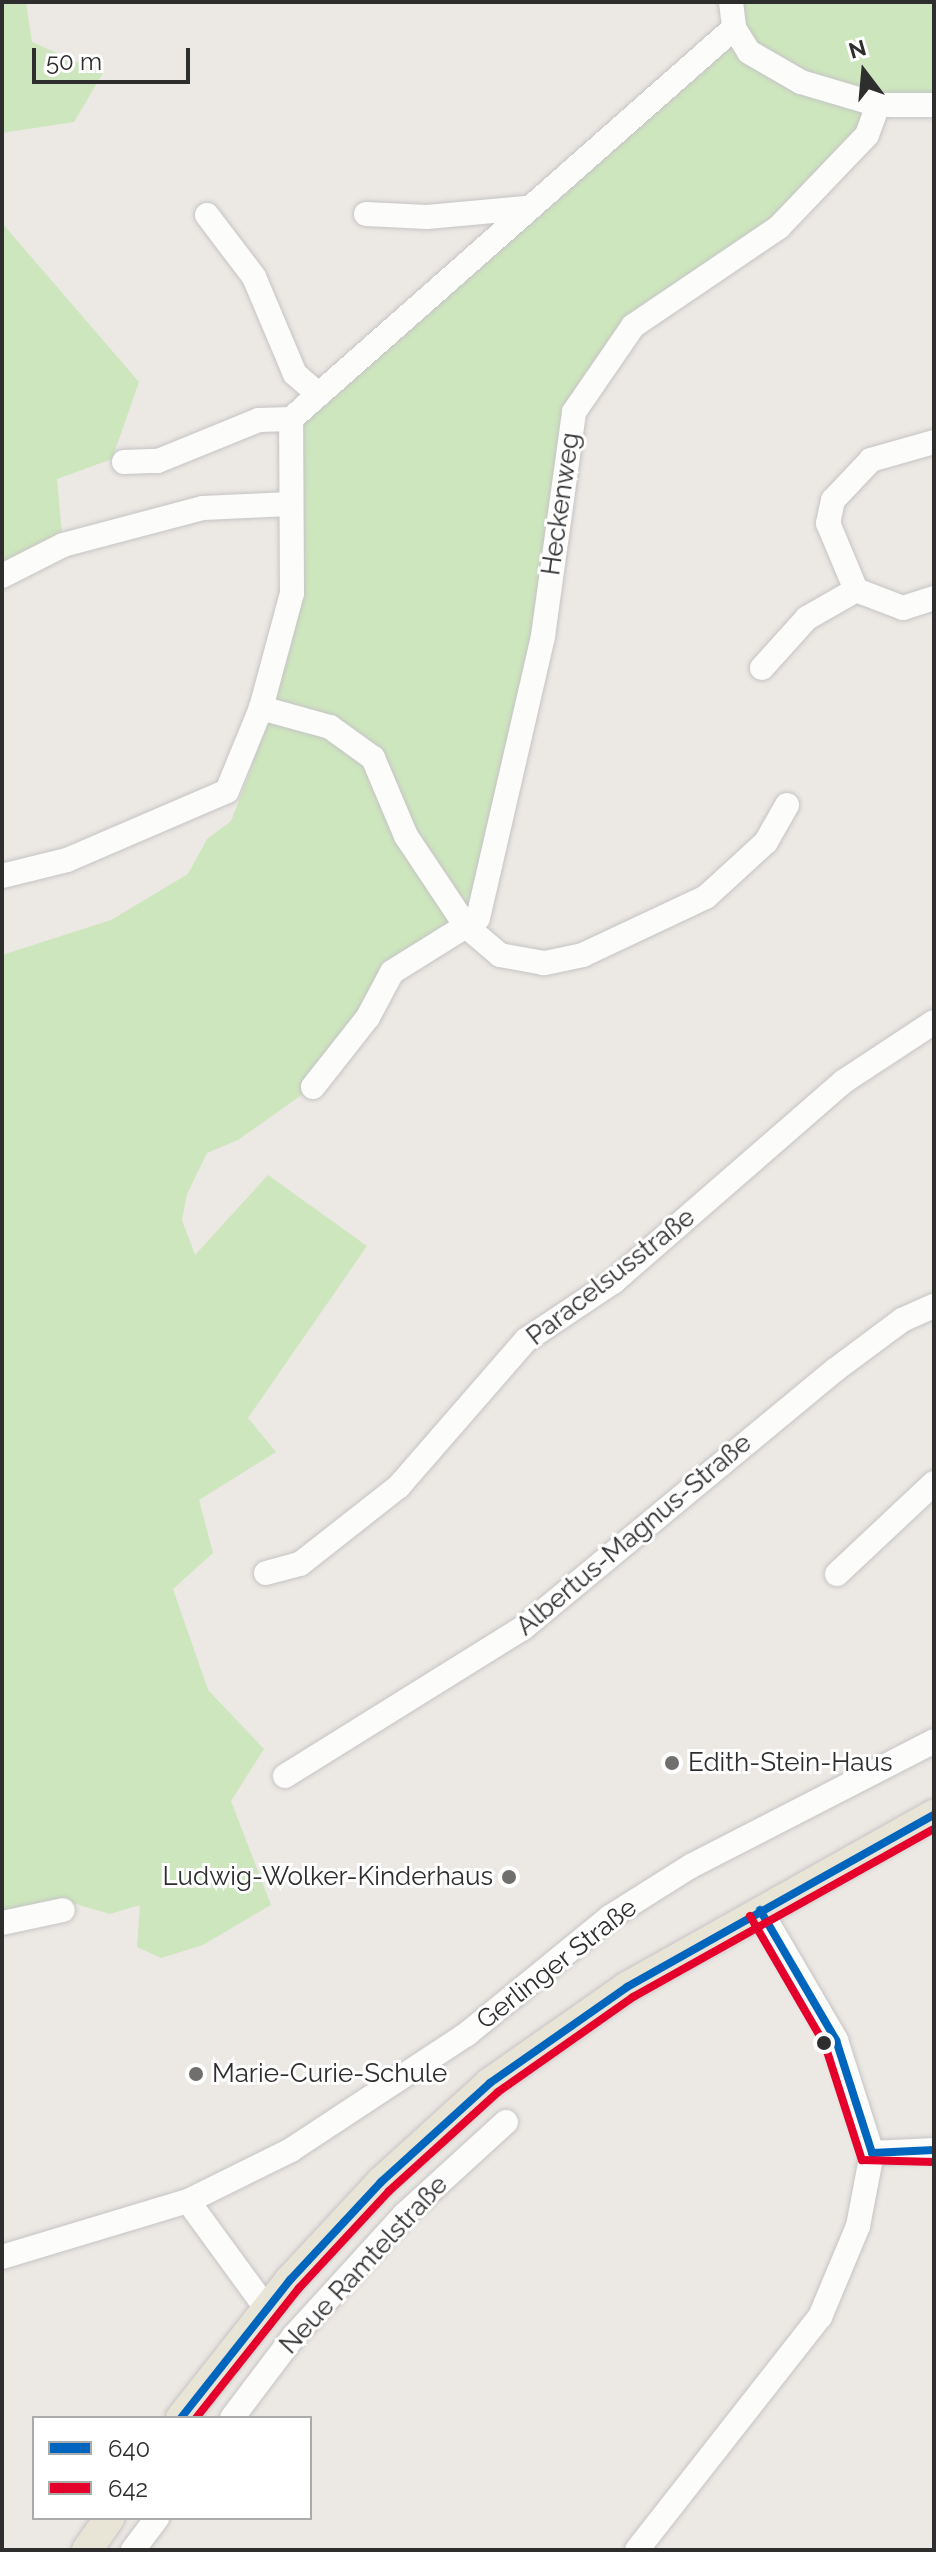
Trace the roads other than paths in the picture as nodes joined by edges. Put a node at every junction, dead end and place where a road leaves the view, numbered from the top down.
1 (731, 2) edge
2 (734, 28) junction
3 (878, 105) junction
4 (934, 105) edge
5 (526, 208) junction
6 (366, 214) dead end
7 (207, 215) dead end
8 (317, 393) junction
9 (291, 419) junction
10 (934, 442) edge
11 (124, 462) dead end
12 (290, 504) junction
13 (2, 576) edge
14 (856, 590) junction
15 (934, 598) edge
16 (762, 668) dead end
17 (261, 708) junction
18 (787, 805) dead end
19 (2, 876) edge
20 (466, 926) junction
21 (934, 1022) edge
22 (313, 1087) dead end
23 (934, 1306) edge
24 (934, 1483) edge
25 (266, 1573) dead end
26 (837, 1574) dead end
27 (934, 1741) edge
28 (285, 1776) dead end
29 (934, 1815) edge
30 (63, 1910) dead end
31 (760, 1910) junction
32 (2, 1923) edge
33 (506, 2122) dead end
34 (934, 2150) edge
35 (872, 2153) junction
36 (188, 2201) junction
37 (2, 2257) edge
38 (266, 2308) junction
39 (183, 2416) edge
40 (234, 2416) edge
41 (108, 2520) edge
42 (156, 2520) edge
43 (87, 2550) edge
44 (133, 2550) edge
45 (637, 2550) edge

1 - 2 street
2 - 3 street
2 - 5 street
3 - 4 street
3 - 20 street, Heckenweg
5 - 6 street
5 - 8 street
7 - 8 street
8 - 9 street
9 - 11 street
9 - 12 street
10 - 14 street
12 - 13 street
12 - 17 street
14 - 15 street
14 - 16 street
17 - 19 street
17 - 20 street
18 - 20 street
20 - 22 street, Heckenweg
21 - 25 street, Paracelsusstraße
23 - 28 street, Albertus-Magnus-Straße
24 - 26 street
27 - 36 street, Gerlinger Straße
29 - 31 main road, Neue Ramtelstraße
30 - 32 street
31 - 35 street
31 - 38 main road, Neue Ramtelstraße
33 - 40 street, Neue Ramtelstraße
34 - 35 street
35 - 45 street
36 - 37 street, Gerlinger Straße
36 - 38 street
38 - 39 main road, Neue Ramtelstraße
41 - 43 main road
42 - 44 street

